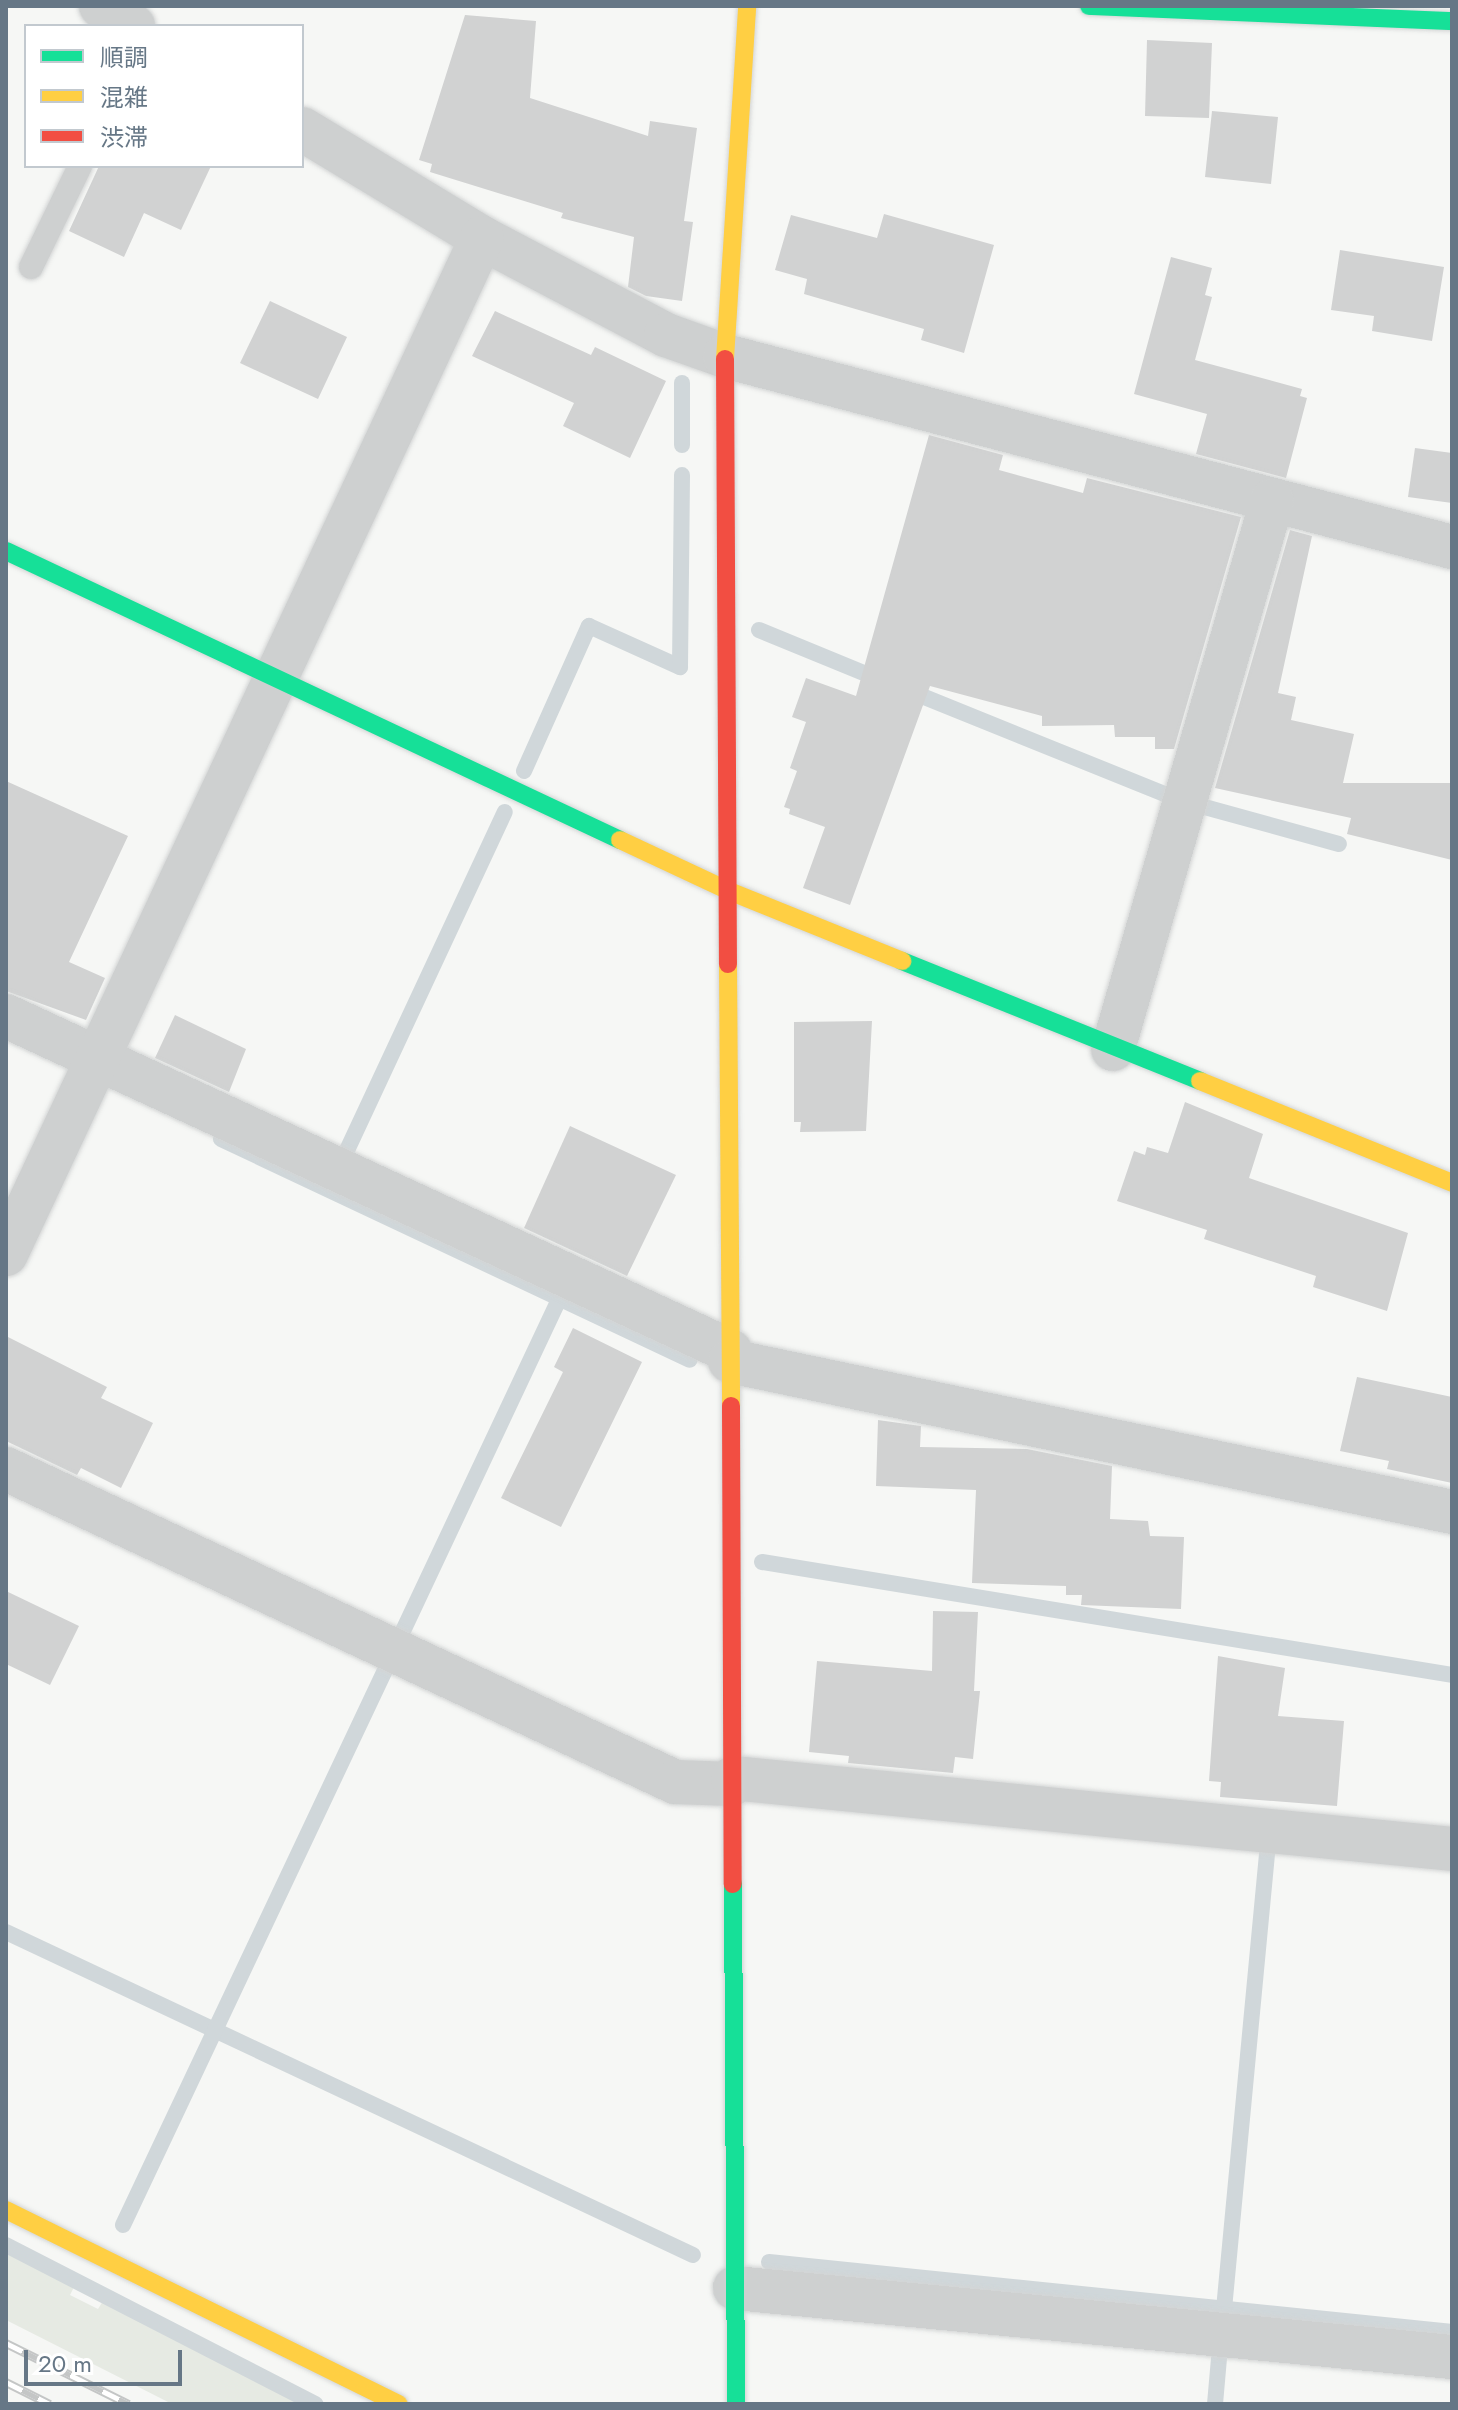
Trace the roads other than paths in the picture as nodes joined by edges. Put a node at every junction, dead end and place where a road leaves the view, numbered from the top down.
1 (101, 6) edge
2 (747, 6) edge
3 (1089, 6) edge
4 (1452, 21) edge
5 (130, 24) edge
6 (304, 130) edge
7 (79, 168) edge
8 (482, 238) junction
9 (31, 267) dead end
10 (725, 356) junction
11 (1272, 501) junction
12 (1452, 547) edge
13 (6, 551) edge
14 (276, 678) junction
15 (729, 891) junction
16 (6, 1016) edge
17 (1113, 1049) junction
18 (98, 1059) junction
19 (1452, 1183) edge
20 (6, 1254) edge
21 (730, 1356) junction
22 (6, 1469) edge
23 (1452, 1512) edge
24 (732, 1781) junction
25 (1452, 1849) edge
26 (6, 2210) edge
27 (735, 2288) junction
28 (1452, 2357) edge
29 (399, 2404) edge
30 (736, 2404) edge

1 - 5 street
2 - 10 street
3 - 4 street
6 - 8 street
7 - 9 lane
8 - 10 street
8 - 14 street
10 - 11 street
10 - 15 street
11 - 12 street
11 - 17 street
13 - 14 street
14 - 15 street
14 - 18 street
15 - 17 street
15 - 21 street
16 - 18 street
17 - 19 street
18 - 20 street
18 - 21 street
21 - 23 street
21 - 24 street
22 - 24 street
24 - 25 street
24 - 27 street
26 - 29 street
27 - 28 street
27 - 30 street

